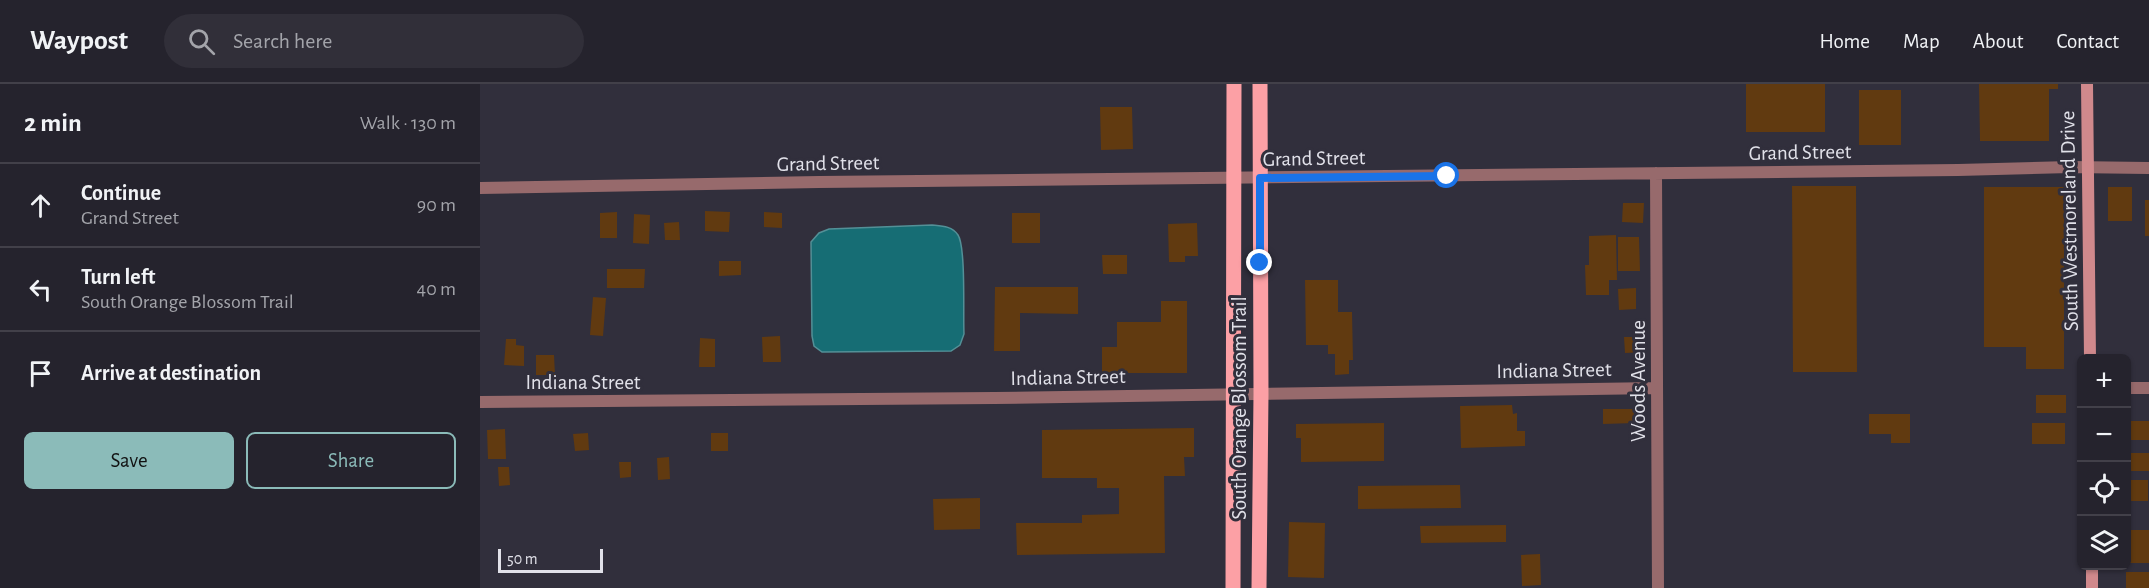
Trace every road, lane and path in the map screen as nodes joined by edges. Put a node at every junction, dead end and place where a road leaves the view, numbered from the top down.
1 (1234, 84) edge
2 (1260, 84) edge
3 (2087, 84) edge
4 (2088, 167) junction
5 (2149, 168) edge
6 (1656, 173) junction
7 (1233, 178) junction
8 (1260, 178) junction
9 (480, 188) edge
10 (2090, 354) edge
11 (1657, 388) junction
12 (2131, 388) edge
13 (2149, 388) edge
14 (1234, 394) junction
15 (1261, 394) junction
16 (480, 402) edge
17 (2092, 570) edge
18 (1233, 588) edge
19 (1259, 588) edge
20 (1658, 588) edge
21 (2092, 588) edge

1 - 7 main road, South Orange Blossom Trail
2 - 8 main road, South Orange Blossom Trail
3 - 4 street, South Westmoreland Drive
4 - 5 street, Grand Street
4 - 6 street, Grand Street
4 - 10 street, South Westmoreland Drive
6 - 8 street, Grand Street
6 - 11 street, Woods Avenue
7 - 8 street, Grand Street
7 - 9 street, Grand Street
7 - 14 main road, South Orange Blossom Trail
8 - 15 main road, South Orange Blossom Trail
11 - 15 street, Indiana Street
11 - 20 street, Woods Avenue
12 - 13 street
14 - 15 street, Indiana Street
14 - 16 street, Indiana Street
14 - 18 main road, South Orange Blossom Trail
15 - 19 main road, South Orange Blossom Trail
17 - 21 street

